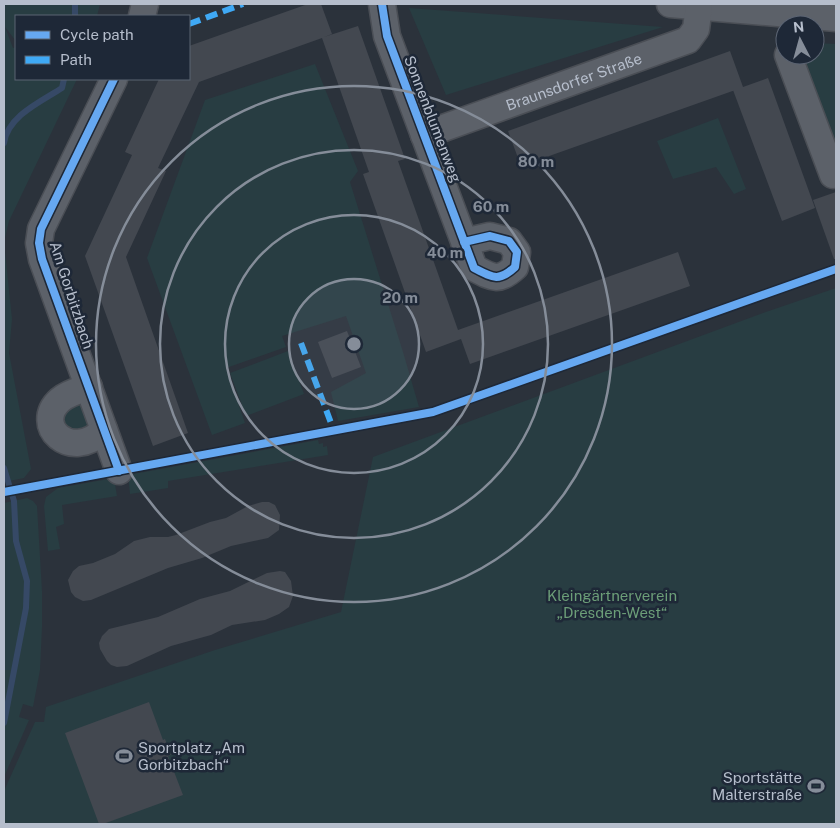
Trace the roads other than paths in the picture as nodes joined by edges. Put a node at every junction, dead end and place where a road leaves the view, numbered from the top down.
1 (382, 4) edge
2 (670, 4) edge
3 (699, 6) junction
4 (773, 13) junction
5 (775, 18) edge
6 (836, 18) edge
7 (792, 65) edge
8 (114, 80) edge
9 (424, 135) junction
10 (836, 174) edge
11 (464, 242) dead end
12 (89, 387) junction
13 (104, 430) junction
14 (119, 471) dead end

1 - 9 street, Sonnenblumenweg
2 - 3 street
3 - 4 street
3 - 9 street, Braunsdorfer Straße
4 - 5 street
4 - 6 street
7 - 10 street
8 - 12 street, Am Gorbitzbach
9 - 11 street, Sonnenblumenweg
12 - 13 street, Am Gorbitzbach
12 - 13 street
13 - 14 street, Am Gorbitzbach

